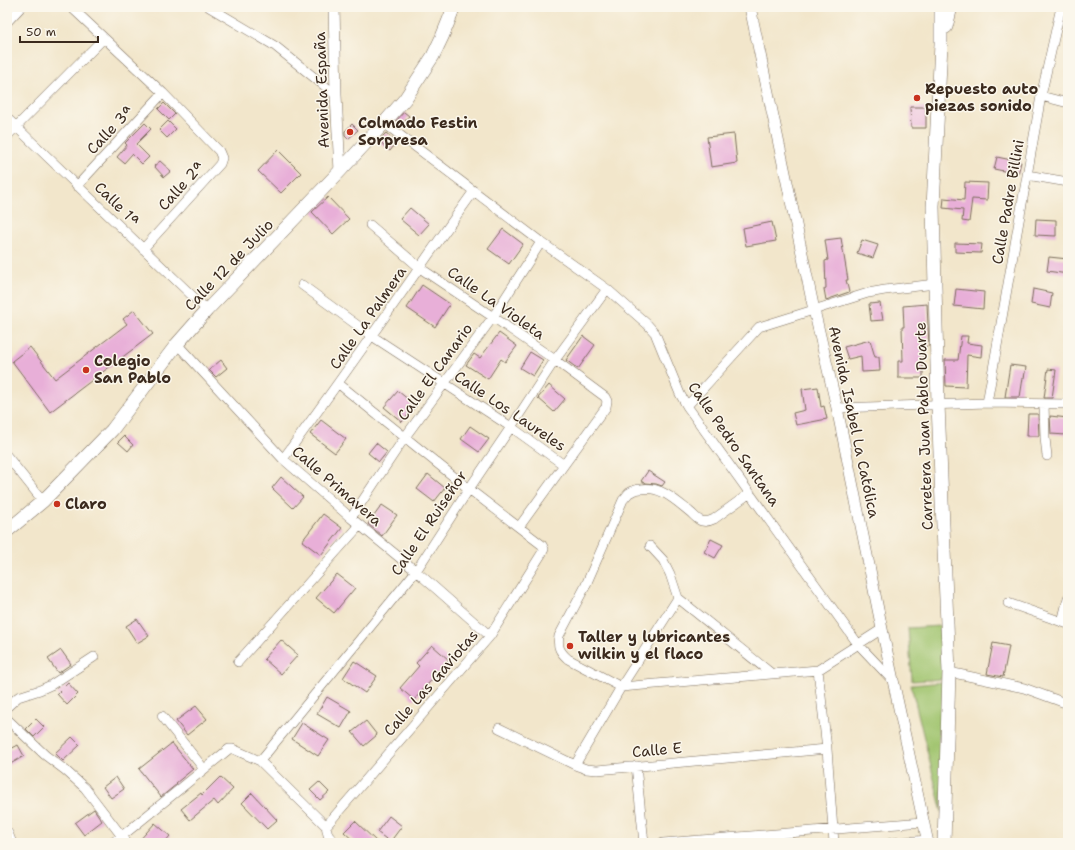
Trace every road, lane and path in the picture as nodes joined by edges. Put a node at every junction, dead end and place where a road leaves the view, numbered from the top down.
1 (21, 7) edge
2 (71, 7) edge
3 (209, 7) edge
4 (334, 7) edge
5 (453, 7) edge
6 (750, 7) edge
7 (941, 7) edge
8 (951, 7) edge
9 (1061, 7) edge
10 (7, 22) edge
11 (104, 38) junction
12 (941, 44) junction
13 (163, 93) junction
14 (336, 95) junction
15 (1041, 96) junction
16 (1068, 103) edge
17 (7, 118) edge
18 (384, 123) junction
19 (16, 126) junction
20 (7, 136) edge
21 (340, 171) junction
22 (1027, 175) junction
23 (1068, 182) edge
24 (77, 186) junction
25 (474, 191) junction
26 (370, 225) dead end
27 (540, 242) junction
28 (143, 249) junction
29 (420, 268) junction
30 (935, 284) junction
31 (302, 285) dead end
32 (607, 289) junction
33 (207, 310) junction
34 (814, 310) junction
35 (493, 317) junction
36 (372, 336) junction
37 (177, 344) junction
38 (555, 360) junction
39 (445, 383) junction
40 (339, 384) junction
41 (987, 403) junction
42 (938, 404) junction
43 (1044, 404) junction
44 (1068, 404) edge
45 (687, 406) junction
46 (837, 408) junction
47 (511, 427) junction
48 (405, 438) junction
49 (7, 456) edge
50 (1047, 456) dead end
51 (283, 459) junction
52 (564, 465) junction
53 (469, 489) junction
54 (750, 493) junction
55 (43, 500) junction
56 (351, 518) junction
57 (360, 525) junction
58 (519, 527) junction
59 (7, 531) edge
60 (650, 546) dead end
61 (416, 571) junction
62 (678, 598) junction
63 (1068, 598) edge
64 (1008, 603) dead end
65 (1065, 623) edge
66 (882, 630) junction
67 (490, 636) junction
68 (858, 644) junction
69 (94, 657) dead end
70 (238, 662) dead end
71 (818, 670) junction
72 (949, 672) junction
73 (772, 674) junction
74 (894, 682) junction
75 (621, 687) junction
76 (1068, 704) edge
77 (7, 707) edge
78 (162, 716) dead end
79 (7, 719) edge
80 (499, 728) dead end
81 (827, 749) junction
82 (260, 761) junction
83 (575, 765) junction
84 (636, 766) junction
85 (204, 769) junction
86 (923, 822) junction
87 (326, 826) junction
88 (833, 829) junction
89 (8, 833) edge
90 (125, 839) edge
91 (928, 841) edge
92 (12, 843) edge
93 (112, 843) edge
94 (335, 843) edge
95 (644, 843) edge
96 (663, 843) edge
97 (834, 843) edge
98 (891, 843) edge
99 (944, 843) edge

1 - 10 street
2 - 11 street
3 - 14 street
4 - 14 street, Avenida España
5 - 18 main road, Calle 12 de Julio
6 - 34 street, Avenida Isabel La Católica
7 - 12 main road, Carretera Juan Pablo Duarte
8 - 12 main road
9 - 15 street, Calle Padre Billini
11 - 13 street
11 - 19 street
12 - 30 main road, Carretera Juan Pablo Duarte
13 - 24 street, Calle 3ª
13 - 28 street, Calle 2ª
14 - 21 street, Avenida España
15 - 16 street
15 - 22 street, Calle Padre Billini
17 - 19 street, Calle 1ª
18 - 21 main road, Calle 12 de Julio
18 - 25 street, Calle Pedro Santana
19 - 20 street
19 - 24 street, Calle 1ª
21 - 33 main road, Calle 12 de Julio
22 - 23 street
22 - 41 street, Calle Padre Billini
24 - 28 street, Calle 1ª
25 - 27 street, Calle Pedro Santana
25 - 29 street, Calle La Palmera
26 - 29 street, Calle La Violeta
27 - 32 street, Calle Pedro Santana
27 - 35 street, Calle El Canario
28 - 33 street, Calle 1ª
29 - 35 street, Calle La Violeta
29 - 36 street, Calle La Palmera
30 - 34 street
30 - 42 main road, Carretera Juan Pablo Duarte
31 - 36 street, Calle Los Laureles
32 - 38 street, Calle El Ruiseñor
32 - 45 street, Calle Pedro Santana
33 - 37 main road, Calle 12 de Julio
34 - 45 street
34 - 46 street, Avenida Isabel La Católica
35 - 38 street, Calle La Violeta
35 - 39 street, Calle El Canario
36 - 39 street, Calle Los Laureles
36 - 40 street, Calle La Palmera
37 - 51 street, Calle Primavera
37 - 55 main road, Calle 12 de Julio
38 - 47 street, Calle El Ruiseñor
38 - 52 street, Calle La Violeta
39 - 47 street, Calle Los Laureles
39 - 48 street, Calle El Canario
40 - 48 street
40 - 51 street, Calle La Palmera
41 - 42 street
41 - 43 street
42 - 46 street
42 - 72 main road, Carretera Juan Pablo Duarte
43 - 44 street
43 - 50 street
45 - 54 street, Calle Pedro Santana
46 - 66 street, Avenida Isabel La Católica
47 - 52 street, Calle Los Laureles
47 - 53 street, Calle El Ruiseñor
48 - 53 street
48 - 56 street, Calle El Canario
49 - 55 street
51 - 56 street, Calle Primavera
52 - 58 street
53 - 58 street
53 - 61 street, Calle El Ruiseñor
54 - 68 street, Calle Pedro Santana
54 - 75 street
55 - 59 main road, Calle 12 de Julio
56 - 57 street, Calle Primavera
57 - 61 street, Calle Primavera
57 - 70 street
58 - 67 street, Calle Las Gaviotas
60 - 62 street
61 - 67 street, Calle Primavera
61 - 82 street, Calle El Ruiseñor
62 - 73 street
62 - 75 street
63 - 65 street
64 - 65 street
66 - 68 street
66 - 74 street, Avenida Isabel La Católica
67 - 87 street, Calle Las Gaviotas
68 - 71 street
68 - 74 street, Calle Pedro Santana
69 - 77 street
71 - 73 street
71 - 81 street
72 - 76 street
72 - 99 main road, Carretera Juan Pablo Duarte
73 - 75 street
74 - 86 street, Avenida Isabel La Católica
75 - 83 street
78 - 85 street
79 - 90 street
80 - 83 street, Calle E
81 - 84 street, Calle E
81 - 88 street
82 - 85 street
82 - 87 street
83 - 84 street, Calle E
84 - 95 street
85 - 90 street
86 - 88 street
86 - 91 street, Avenida Isabel La Católica
87 - 94 street
88 - 96 street
88 - 97 street
89 - 92 street
90 - 93 street
91 - 98 street

